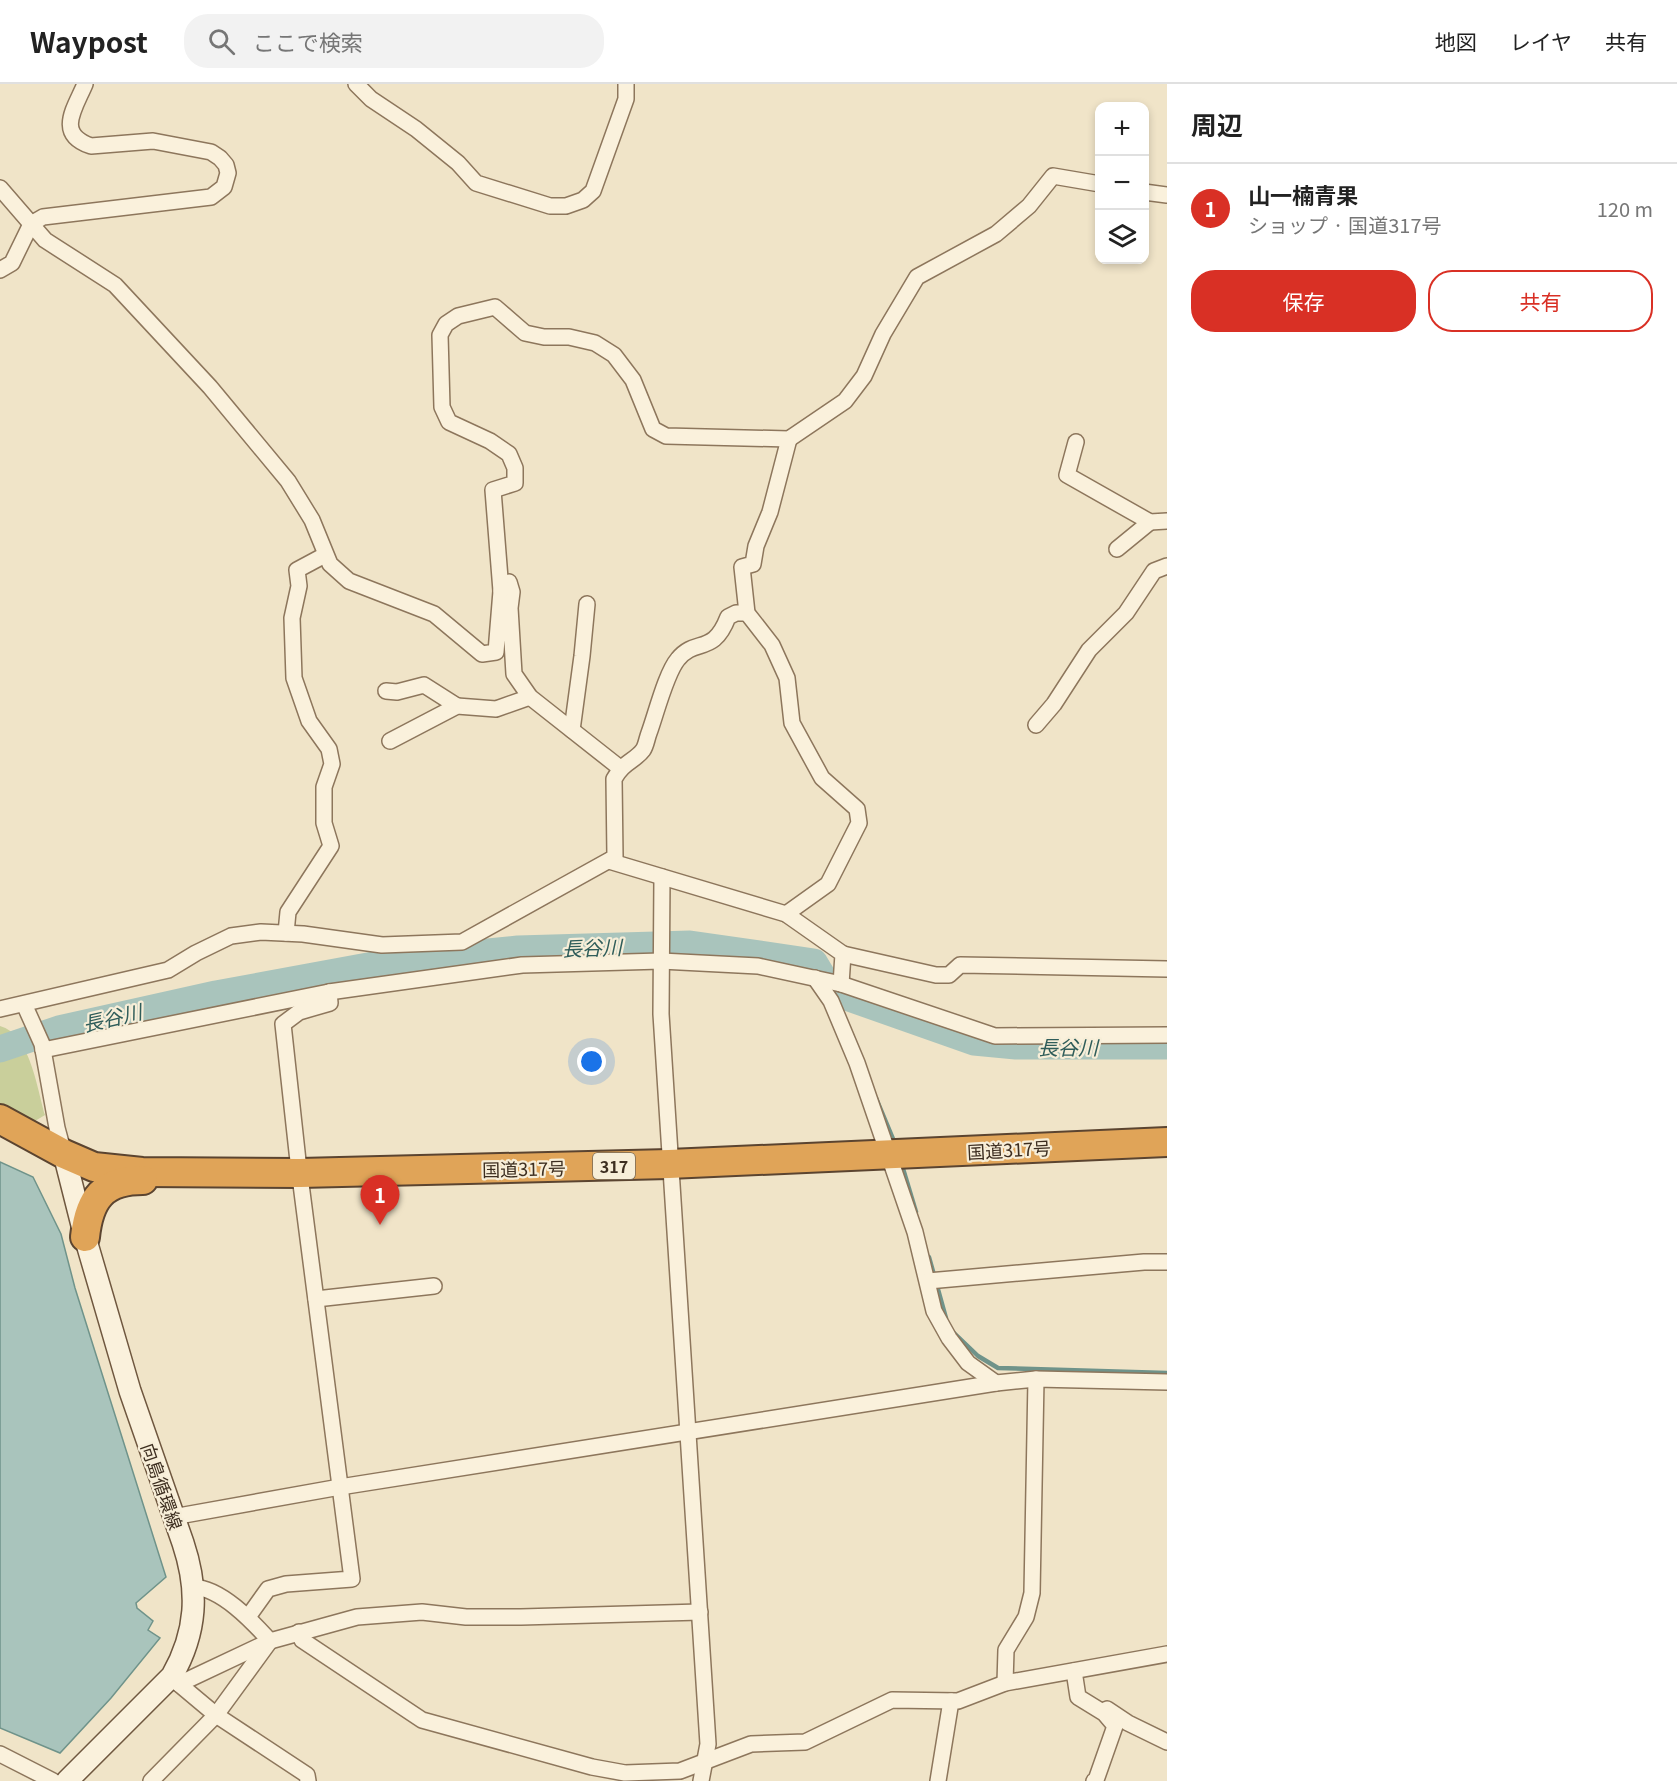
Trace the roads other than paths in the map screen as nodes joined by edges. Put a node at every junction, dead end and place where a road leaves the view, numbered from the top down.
1 (85, 84) edge
2 (356, 84) edge
3 (626, 84) edge
4 (1095, 183) edge
5 (0, 188) edge
6 (1149, 193) edge
7 (1167, 195) edge
8 (31, 224) junction
9 (0, 270) edge
10 (789, 439) junction
11 (1076, 442) dead end
12 (1167, 521) edge
13 (1150, 522) junction
14 (1117, 549) dead end
15 (325, 555) junction
16 (1167, 566) edge
17 (501, 591) junction
18 (587, 604) dead end
19 (747, 613) junction
20 (386, 691) dead end
21 (530, 697) junction
22 (457, 706) junction
23 (1036, 725) dead end
24 (572, 730) junction
25 (390, 741) dead end
26 (620, 768) junction
27 (609, 861) junction
28 (662, 877) junction
29 (786, 914) junction
30 (286, 933) junction
31 (843, 954) junction
32 (661, 957) junction
33 (1167, 969) edge
34 (814, 978) junction
35 (841, 984) junction
36 (329, 992) junction
37 (26, 1007) junction
38 (0, 1009) edge
39 (1167, 1035) edge
40 (42, 1047) junction
41 (0, 1119) edge
42 (1167, 1142) edge
43 (64, 1154) junction
44 (888, 1154) junction
45 (669, 1164) junction
46 (300, 1173) junction
47 (85, 1237) junction
48 (1167, 1262) edge
49 (928, 1281) junction
50 (434, 1286) dead end
51 (316, 1299) junction
52 (1036, 1379) junction
53 (1167, 1382) edge
54 (996, 1383) junction
55 (688, 1432) junction
56 (340, 1487) junction
57 (173, 1517) junction
58 (193, 1587) junction
59 (700, 1612) junction
60 (248, 1617) junction
61 (299, 1632) junction
62 (270, 1641) junction
63 (1167, 1654) edge
64 (1074, 1671) junction
65 (176, 1680) junction
66 (1005, 1683) junction
67 (1076, 1690) junction
68 (951, 1701) junction
69 (216, 1715) junction
70 (1128, 1723) junction
71 (1167, 1742) edge
72 (0, 1754) edge
73 (705, 1761) junction
74 (625, 1777) edge
75 (53, 1781) edge
76 (67, 1781) edge
77 (151, 1781) edge
78 (308, 1781) edge
79 (701, 1781) edge
80 (938, 1781) edge
81 (1095, 1781) edge

1 - 8 street
2 - 3 street
4 - 10 street
5 - 8 street
6 - 7 street
8 - 9 street
8 - 15 street
10 - 17 street
10 - 19 street
11 - 13 street
12 - 13 street
13 - 14 street
15 - 17 street
15 - 30 street
16 - 23 street
17 - 21 street
18 - 24 street
19 - 26 street
19 - 29 street
20 - 22 street
21 - 22 street
21 - 24 street
22 - 25 street
24 - 26 street
26 - 27 street
27 - 28 street
27 - 30 street
28 - 29 street
28 - 32 street
29 - 31 street
30 - 37 street
31 - 33 street
31 - 35 street
32 - 34 street
32 - 36 street
32 - 45 street
34 - 35 street
34 - 44 street
35 - 39 street
36 - 40 street
36 - 46 street
37 - 38 street
37 - 40 street
40 - 43 street
41 - 43 highway, 国道317号 / 317
42 - 44 highway, 国道317号 / 317
43 - 46 highway, 国道317号 / 317
43 - 47 main road, 向島循環線
44 - 45 highway, 国道317号 / 317
44 - 49 street
45 - 46 highway, 国道317号 / 317
45 - 55 street
46 - 47 highway
46 - 51 street
47 - 57 main road, 向島循環線
48 - 49 street
49 - 54 street
50 - 51 street
51 - 56 street
52 - 53 street
52 - 54 street
52 - 66 street
54 - 55 street
55 - 56 street
55 - 59 street
56 - 57 street
56 - 60 street
57 - 58 main road, 向島循環線
58 - 60 street
58 - 65 main road, 向島循環線
59 - 61 street
59 - 73 street
60 - 62 street
61 - 62 street
61 - 74 street
62 - 65 street
62 - 69 street
63 - 64 street
64 - 66 street
64 - 67 street
65 - 69 street
65 - 76 main road, 向島循環線
66 - 68 street
67 - 70 street
67 - 81 street
68 - 73 street
68 - 80 street
69 - 77 street
69 - 78 street
70 - 71 street
70 - 81 street
72 - 75 street
73 - 74 street
73 - 79 street

